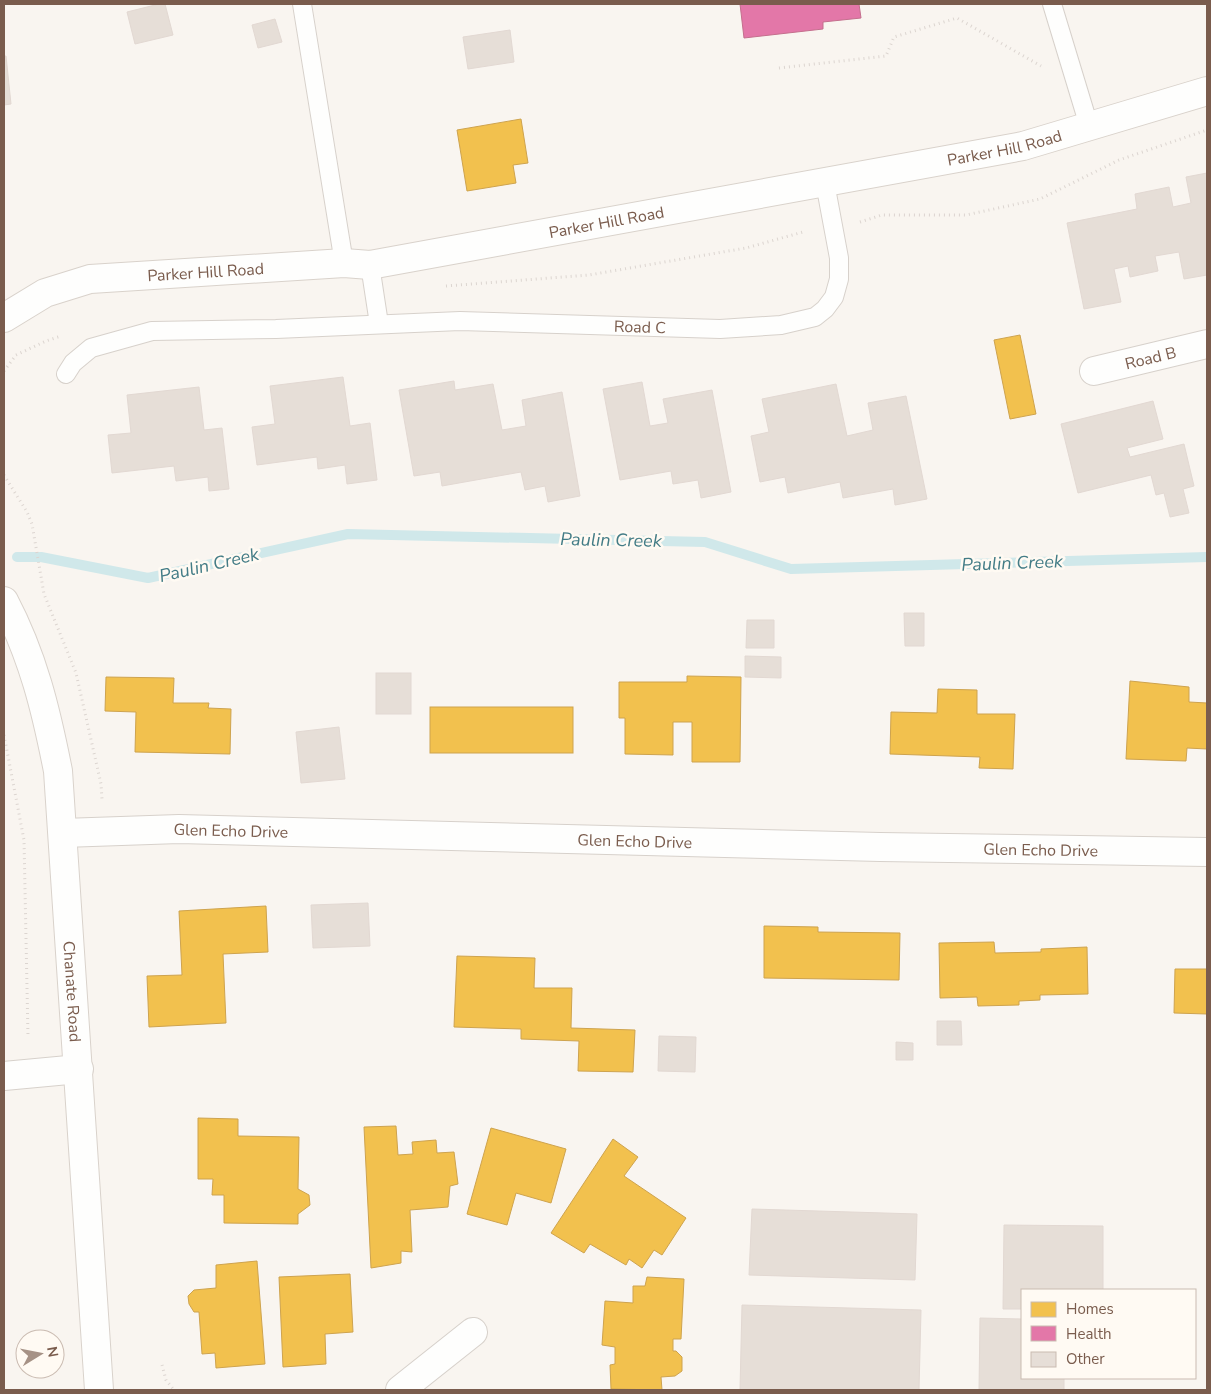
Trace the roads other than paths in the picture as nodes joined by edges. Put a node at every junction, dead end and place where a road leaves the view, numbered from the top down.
1 (302, 4) edge
2 (1052, 4) edge
3 (1207, 91) edge
4 (1089, 126) junction
5 (825, 183) junction
6 (357, 264) junction
7 (4, 318) edge
8 (379, 324) junction
9 (1207, 344) edge
10 (1094, 371) dead end
11 (66, 374) dead end
12 (4, 601) edge
13 (63, 833) junction
14 (1207, 852) edge
15 (79, 1069) junction
16 (4, 1076) edge
17 (473, 1332) dead end
18 (99, 1390) edge
19 (400, 1390) edge

1 - 6 lane
2 - 4 lane
3 - 4 street, Parker Hill Road
4 - 5 street, Parker Hill Road
5 - 6 street, Parker Hill Road
5 - 8 lane, Road C
6 - 7 street, Parker Hill Road
6 - 8 lane
8 - 11 lane
9 - 10 street, Road B
12 - 13 street, Chanate Road
13 - 14 street, Glen Echo Drive
13 - 15 street, Chanate Road
15 - 16 street
15 - 18 street, Chanate Road
17 - 19 street

